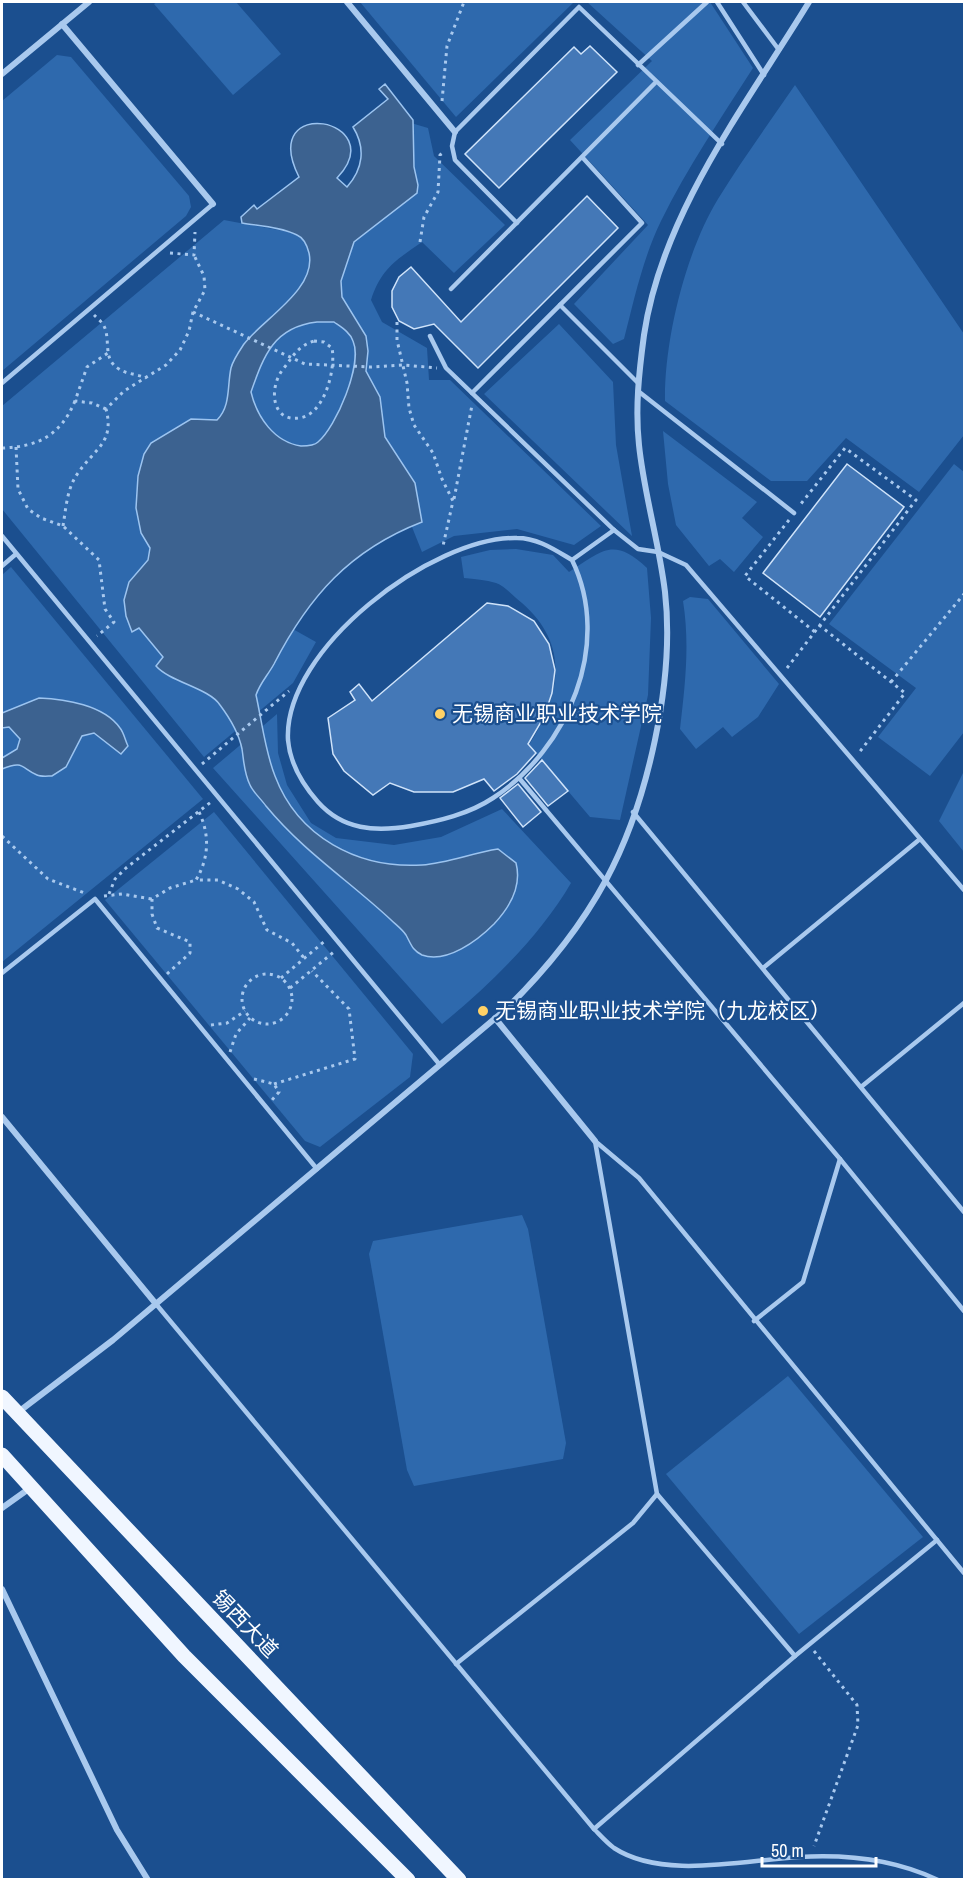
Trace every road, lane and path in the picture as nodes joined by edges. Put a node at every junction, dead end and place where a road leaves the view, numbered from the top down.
1 (89, 2) edge
2 (347, 2) edge
3 (464, 2) edge
4 (707, 2) edge
5 (717, 2) edge
6 (743, 2) edge
7 (809, 2) edge
8 (62, 24) junction
9 (779, 50) junction
10 (638, 65) junction
11 (2, 74) edge
12 (764, 75) junction
13 (656, 83) junction
14 (442, 116) junction
15 (455, 132) junction
16 (722, 144) junction
17 (452, 146) junction
18 (583, 158) junction
19 (213, 204) joint
20 (196, 218) junction
21 (517, 223) junction
22 (420, 242) dead end
23 (156, 252) junction
24 (194, 255) junction
25 (451, 289) dead end
26 (560, 305) junction
27 (89, 309) junction
28 (193, 312) junction
29 (397, 322) dead end
30 (430, 336) dead end
31 (108, 353) junction
32 (293, 358) junction
33 (403, 364) junction
34 (446, 368) junction
35 (146, 378) junction
36 (2, 383) edge
37 (637, 387) junction
38 (472, 393) junction
39 (75, 401) junction
40 (106, 409) junction
41 (2, 447) edge
42 (16, 447) junction
43 (453, 501) junction
44 (794, 513) junction
45 (63, 526) junction
46 (614, 530) junction
47 (2, 537) edge
48 (658, 552) junction
49 (16, 554) junction
50 (441, 556) junction
51 (572, 560) junction
52 (2, 566) edge
53 (964, 594) edge
54 (819, 625) junction
55 (815, 632) junction
56 (90, 643) junction
57 (782, 676) junction
58 (891, 681) junction
59 (272, 705) dead end
60 (854, 760) junction
61 (195, 770) junction
62 (519, 778) junction
63 (217, 796) junction
64 (199, 812) junction
65 (633, 812) junction
66 (2, 836) edge
67 (920, 839) junction
68 (606, 879) junction
69 (196, 880) junction
70 (964, 890) edge
71 (109, 894) junction
72 (95, 899) junction
73 (152, 899) junction
74 (332, 934) junction
75 (341, 946) junction
76 (304, 958) junction
77 (763, 968) junction
78 (312, 971) junction
79 (2, 973) edge
80 (281, 978) junction
81 (161, 980) junction
82 (290, 988) junction
83 (964, 1003) edge
84 (244, 1011) junction
85 (250, 1018) junction
86 (495, 1018) junction
87 (201, 1028) junction
88 (226, 1058) junction
89 (440, 1065) junction
90 (243, 1079) junction
91 (274, 1084) junction
92 (861, 1087) junction
93 (265, 1106) junction
94 (2, 1117) edge
95 (596, 1141) junction
96 (840, 1159) junction
97 (317, 1168) junction
98 (964, 1212) edge
99 (156, 1304) junction
100 (964, 1311) edge
101 (754, 1321) junction
102 (2, 1397) edge
103 (16, 1413) junction
104 (2, 1455) edge
105 (31, 1487) junction
106 (657, 1494) junction
107 (2, 1508) edge
108 (937, 1540) junction
109 (964, 1573) edge
110 (2, 1589) edge
111 (809, 1645) junction
112 (795, 1656) junction
113 (456, 1664) junction
114 (594, 1829) junction
115 (811, 1857) junction
116 (148, 1880) edge
117 (408, 1880) edge
118 (459, 1880) edge
119 (938, 1880) edge

1 - 8 street
2 - 14 street
3 - 14 path
4 - 10 lane
5 - 12 lane
6 - 9 lane
7 - 9 street
8 - 11 street
8 - 19 street
9 - 12 street
10 - 13 lane
10 - 15 lane
12 - 16 street
13 - 16 lane
13 - 18 lane
14 - 15 street
15 - 17 lane
16 - 37 street
17 - 21 lane
17 - 22 path
18 - 21 lane
18 - 26 lane
19 - 20 lane
20 - 23 lane
20 - 24 path
21 - 25 lane
23 - 24 path
23 - 27 lane
24 - 28 path
26 - 37 lane
26 - 38 lane
27 - 31 path
27 - 36 lane
28 - 32 path
28 - 35 path
29 - 33 path
30 - 34 lane
31 - 35 path
31 - 39 path
32 - 32 path
32 - 33 path
33 - 34 path
33 - 43 path
34 - 38 lane
35 - 40 path
37 - 44 lane
37 - 48 street
38 - 43 path
38 - 46 lane
39 - 40 path
39 - 42 path
40 - 45 path
41 - 42 path
42 - 45 path
43 - 50 path
44 - 54 path
44 - 55 path
45 - 56 path
46 - 48 lane
46 - 51 lane
47 - 49 lane
48 - 57 lane
48 - 65 street
49 - 52 lane
49 - 56 lane
50 - 51 lane
50 - 62 lane
51 - 62 lane
53 - 58 path
54 - 55 path
54 - 58 path
55 - 57 path
56 - 61 lane
57 - 60 lane
58 - 60 path
59 - 61 path
60 - 67 lane
61 - 63 lane
62 - 68 lane
63 - 64 path
63 - 74 lane
64 - 69 path
64 - 71 path
65 - 68 street
65 - 77 lane
66 - 72 path
67 - 70 lane
67 - 77 lane
68 - 86 street
68 - 96 lane
69 - 73 path
69 - 76 path
71 - 72 path
71 - 73 path
72 - 79 lane
72 - 81 lane
73 - 81 path
74 - 75 lane
74 - 76 path
75 - 78 path
75 - 89 lane
76 - 80 path
77 - 92 lane
78 - 82 path
78 - 91 path
80 - 82 path
80 - 84 path
81 - 87 lane
82 - 85 path
83 - 92 lane
84 - 85 path
84 - 87 path
85 - 88 path
86 - 89 street
86 - 95 street
87 - 88 lane
88 - 90 lane
89 - 97 street
90 - 91 path
90 - 93 lane
91 - 93 path
92 - 98 lane
93 - 97 lane
94 - 99 street
95 - 101 lane
95 - 106 lane
96 - 100 lane
96 - 101 lane
97 - 99 street
99 - 103 street
99 - 113 lane
101 - 108 lane
102 - 103 main road, 锡西大道
103 - 118 main road, 锡西大道
104 - 105 main road
105 - 107 street
105 - 117 main road
106 - 112 lane
106 - 113 lane
108 - 109 lane
108 - 111 lane
110 - 116 street
111 - 112 lane
111 - 115 path
112 - 114 lane
113 - 114 lane
114 - 115 lane
115 - 119 lane

